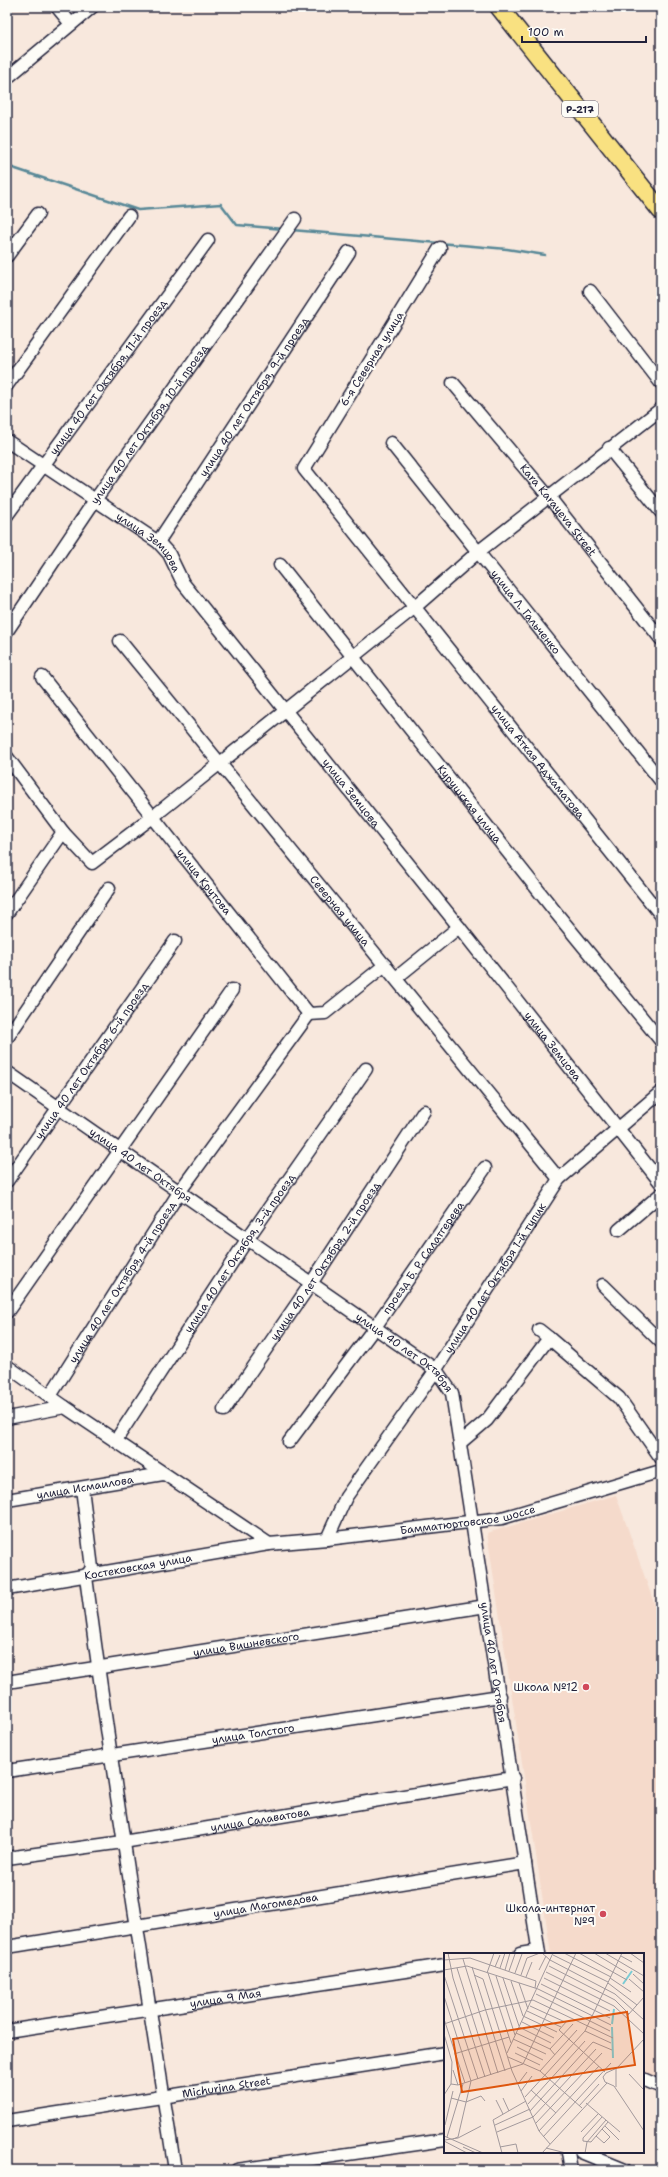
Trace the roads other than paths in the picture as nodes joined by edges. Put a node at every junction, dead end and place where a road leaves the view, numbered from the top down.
1 (57, 7) edge
2 (92, 7) edge
3 (499, 7) edge
4 (71, 24) junction
5 (7, 78) edge
6 (661, 211) edge
7 (38, 214) dead end
8 (129, 216) dead end
9 (295, 219) dead end
10 (208, 240) dead end
11 (440, 248) dead end
12 (349, 252) dead end
13 (7, 256) edge
14 (590, 291) dead end
15 (453, 382) dead end
16 (661, 383) edge
17 (7, 385) edge
18 (661, 409) edge
19 (7, 441) edge
20 (391, 443) dead end
21 (609, 448) junction
22 (44, 465) junction
23 (304, 469) joint
24 (549, 497) junction
25 (95, 500) junction
26 (661, 512) edge
27 (7, 514) edge
28 (158, 542) junction
29 (478, 552) junction
30 (280, 564) dead end
31 (415, 607) junction
32 (7, 631) edge
33 (661, 639) edge
34 (120, 642) dead end
35 (352, 655) junction
36 (42, 677) dead end
37 (284, 711) junction
38 (7, 757) edge
39 (219, 762) junction
40 (661, 781) edge
41 (154, 816) junction
42 (63, 832) junction
43 (109, 888) dead end
44 (7, 913) edge
45 (661, 915) edge
46 (459, 927) junction
47 (175, 941) dead end
48 (385, 965) junction
49 (396, 978) junction
50 (232, 990) dead end
51 (309, 1014) junction
52 (7, 1038) edge
53 (661, 1041) edge
54 (366, 1069) dead end
55 (7, 1072) edge
56 (661, 1092) edge
57 (58, 1107) junction
58 (424, 1111) dead end
59 (618, 1128) junction
60 (118, 1151) junction
61 (485, 1168) dead end
62 (559, 1179) junction
63 (7, 1181) edge
64 (661, 1183) edge
65 (180, 1191) junction
66 (661, 1194) edge
67 (619, 1230) dead end
68 (248, 1238) junction
69 (312, 1282) junction
70 (603, 1285) dead end
71 (7, 1312) edge
72 (375, 1327) junction
73 (539, 1330) dead end
74 (549, 1338) junction
75 (661, 1342) edge
76 (7, 1366) edge
77 (436, 1370) junction
78 (50, 1396) junction
79 (65, 1407) junction
80 (224, 1410) dead end
81 (7, 1418) edge
82 (116, 1440) junction
83 (289, 1442) dead end
84 (460, 1444) junction
85 (661, 1458) edge
86 (661, 1471) edge
87 (163, 1474) junction
88 (82, 1488) junction
89 (7, 1500) edge
90 (472, 1522) junction
91 (327, 1539) junction
92 (268, 1544) junction
93 (86, 1576) junction
94 (7, 1589) edge
95 (486, 1606) junction
96 (98, 1668) junction
97 (7, 1682) edge
98 (500, 1696) junction
99 (110, 1756) junction
100 (7, 1771) edge
101 (513, 1778) junction
102 (123, 1842) junction
103 (7, 1858) edge
104 (525, 1863) junction
105 (137, 1926) junction
106 (7, 1947) edge
107 (538, 1953) edge
108 (444, 1965) edge
109 (150, 2008) junction
110 (7, 2031) edge
111 (444, 2053) edge
112 (644, 2079) edge
113 (661, 2087) edge
114 (163, 2096) junction
115 (7, 2121) edge
116 (444, 2140) edge
117 (568, 2153) edge
118 (583, 2153) edge
119 (175, 2170) edge
120 (237, 2170) edge
121 (571, 2170) edge
122 (625, 2170) edge

1 - 4 street
2 - 4 street
3 - 6 highway, Р-217
4 - 5 street
7 - 13 street
8 - 17 street
9 - 25 street, улица 40 лет Октября, 10-й проезд
10 - 22 street, улица 40 лет Октября, 11-й проезд
11 - 23 street, 6-я Северная улица
12 - 28 street, улица 40 лет Октября, 9-й проезд
14 - 16 street
15 - 24 street, Kara Karayeva Street
18 - 21 street
19 - 22 street, улица Земцова
20 - 29 street, улица Л. Гальченко
21 - 24 street
21 - 26 street
22 - 25 street, улица Земцова
22 - 27 street, улица 40 лет Октября, 11-й проезд
23 - 31 street, улица Аткая Аджаматова
24 - 29 street
24 - 33 street, Kara Karayeva Street
25 - 28 street, улица Земцова
25 - 32 street, улица 40 лет Октября, 10-й проезд
28 - 37 street, улица Земцова
29 - 31 street
29 - 40 street, улица Л. Гальченко
30 - 35 street, Курушская улица
31 - 35 street
31 - 45 street, улица Аткая Аджаматова
34 - 39 street, Северная улица
35 - 37 street
35 - 53 street, Курушская улица
36 - 41 street, улица Крутова
37 - 39 street
37 - 46 street, улица Земцова
38 - 42 street
39 - 41 street
39 - 48 street, Северная улица
41 - 42 street
41 - 51 street, улица Крутова
42 - 44 street
43 - 52 street
46 - 49 street
46 - 59 street, улица Земцова
47 - 57 street, улица 40 лет Октября, 6-й проезд
48 - 49 street, Северная улица
48 - 51 street
49 - 62 street, Северная улица
50 - 60 street
51 - 65 street, улица 40 лет Октября, 4-й проезд
54 - 68 street, улица 40 лет Октября, 3-й проезд
55 - 57 street, улица 40 лет Октября
56 - 59 street, улица 40 лет Октября 1-й тупик
57 - 60 street, улица 40 лет Октября
57 - 63 street, улица 40 лет Октября, 6-й проезд
58 - 69 street, улица 40 лет Октября, 2-й проезд
59 - 62 street, улица 40 лет Октября 1-й тупик
59 - 64 street, улица Земцова
60 - 65 street, улица 40 лет Октября
60 - 71 street
61 - 72 street, проезд Б. Р. Салатгерева
62 - 77 street, улица 40 лет Октября 1-й тупик
65 - 68 street, улица 40 лет Октября
65 - 78 street, улица 40 лет Октября, 4-й проезд
66 - 67 street
68 - 69 street, улица 40 лет Октября
68 - 82 street, улица 40 лет Октября, 3-й проезд
69 - 72 street, улица 40 лет Октября
69 - 80 street, улица 40 лет Октября, 2-й проезд
70 - 75 street
72 - 77 street, улица 40 лет Октября
72 - 83 street, проезд Б. Р. Салатгерева
73 - 74 street
74 - 84 street
74 - 85 street
76 - 78 street
77 - 84 street, улица 40 лет Октября
77 - 91 street, улица 40 лет Октября 1-й тупик
78 - 79 street
79 - 81 street
79 - 82 street
82 - 87 street
84 - 90 street, улица 40 лет Октября
86 - 90 street, Бамматюртовское шоссе
87 - 88 street, улица Исмаилова
87 - 92 street
88 - 89 street, улица Исмаилова
88 - 93 street
90 - 91 street, Бамматюртовское шоссе
90 - 95 street, улица 40 лет Октября
91 - 92 street, Бамматюртовское шоссе
92 - 93 street, Костековская улица
93 - 94 street, Костековская улица
93 - 96 street
95 - 96 street, улица Вишневского
95 - 98 street, улица 40 лет Октября
96 - 97 street, улица Вишневского
96 - 99 street
98 - 99 street, улица Толстого
98 - 101 street, улица 40 лет Октября
99 - 100 street, улица Толстого
99 - 102 street
101 - 102 street, улица Салаватова
101 - 104 street, улица 40 лет Октября
102 - 103 street, улица Салаватова
102 - 105 street
104 - 105 street, улица Магомедова
104 - 107 street, улица 40 лет Октября
105 - 106 street, улица Магомедова
105 - 109 street
108 - 109 street, улица 9 Мая
109 - 110 street, улица 9 Мая
109 - 114 street
111 - 114 street, Michurina Street
112 - 113 street
114 - 115 street, Michurina Street
114 - 119 street
116 - 120 street
117 - 121 street
118 - 122 street

